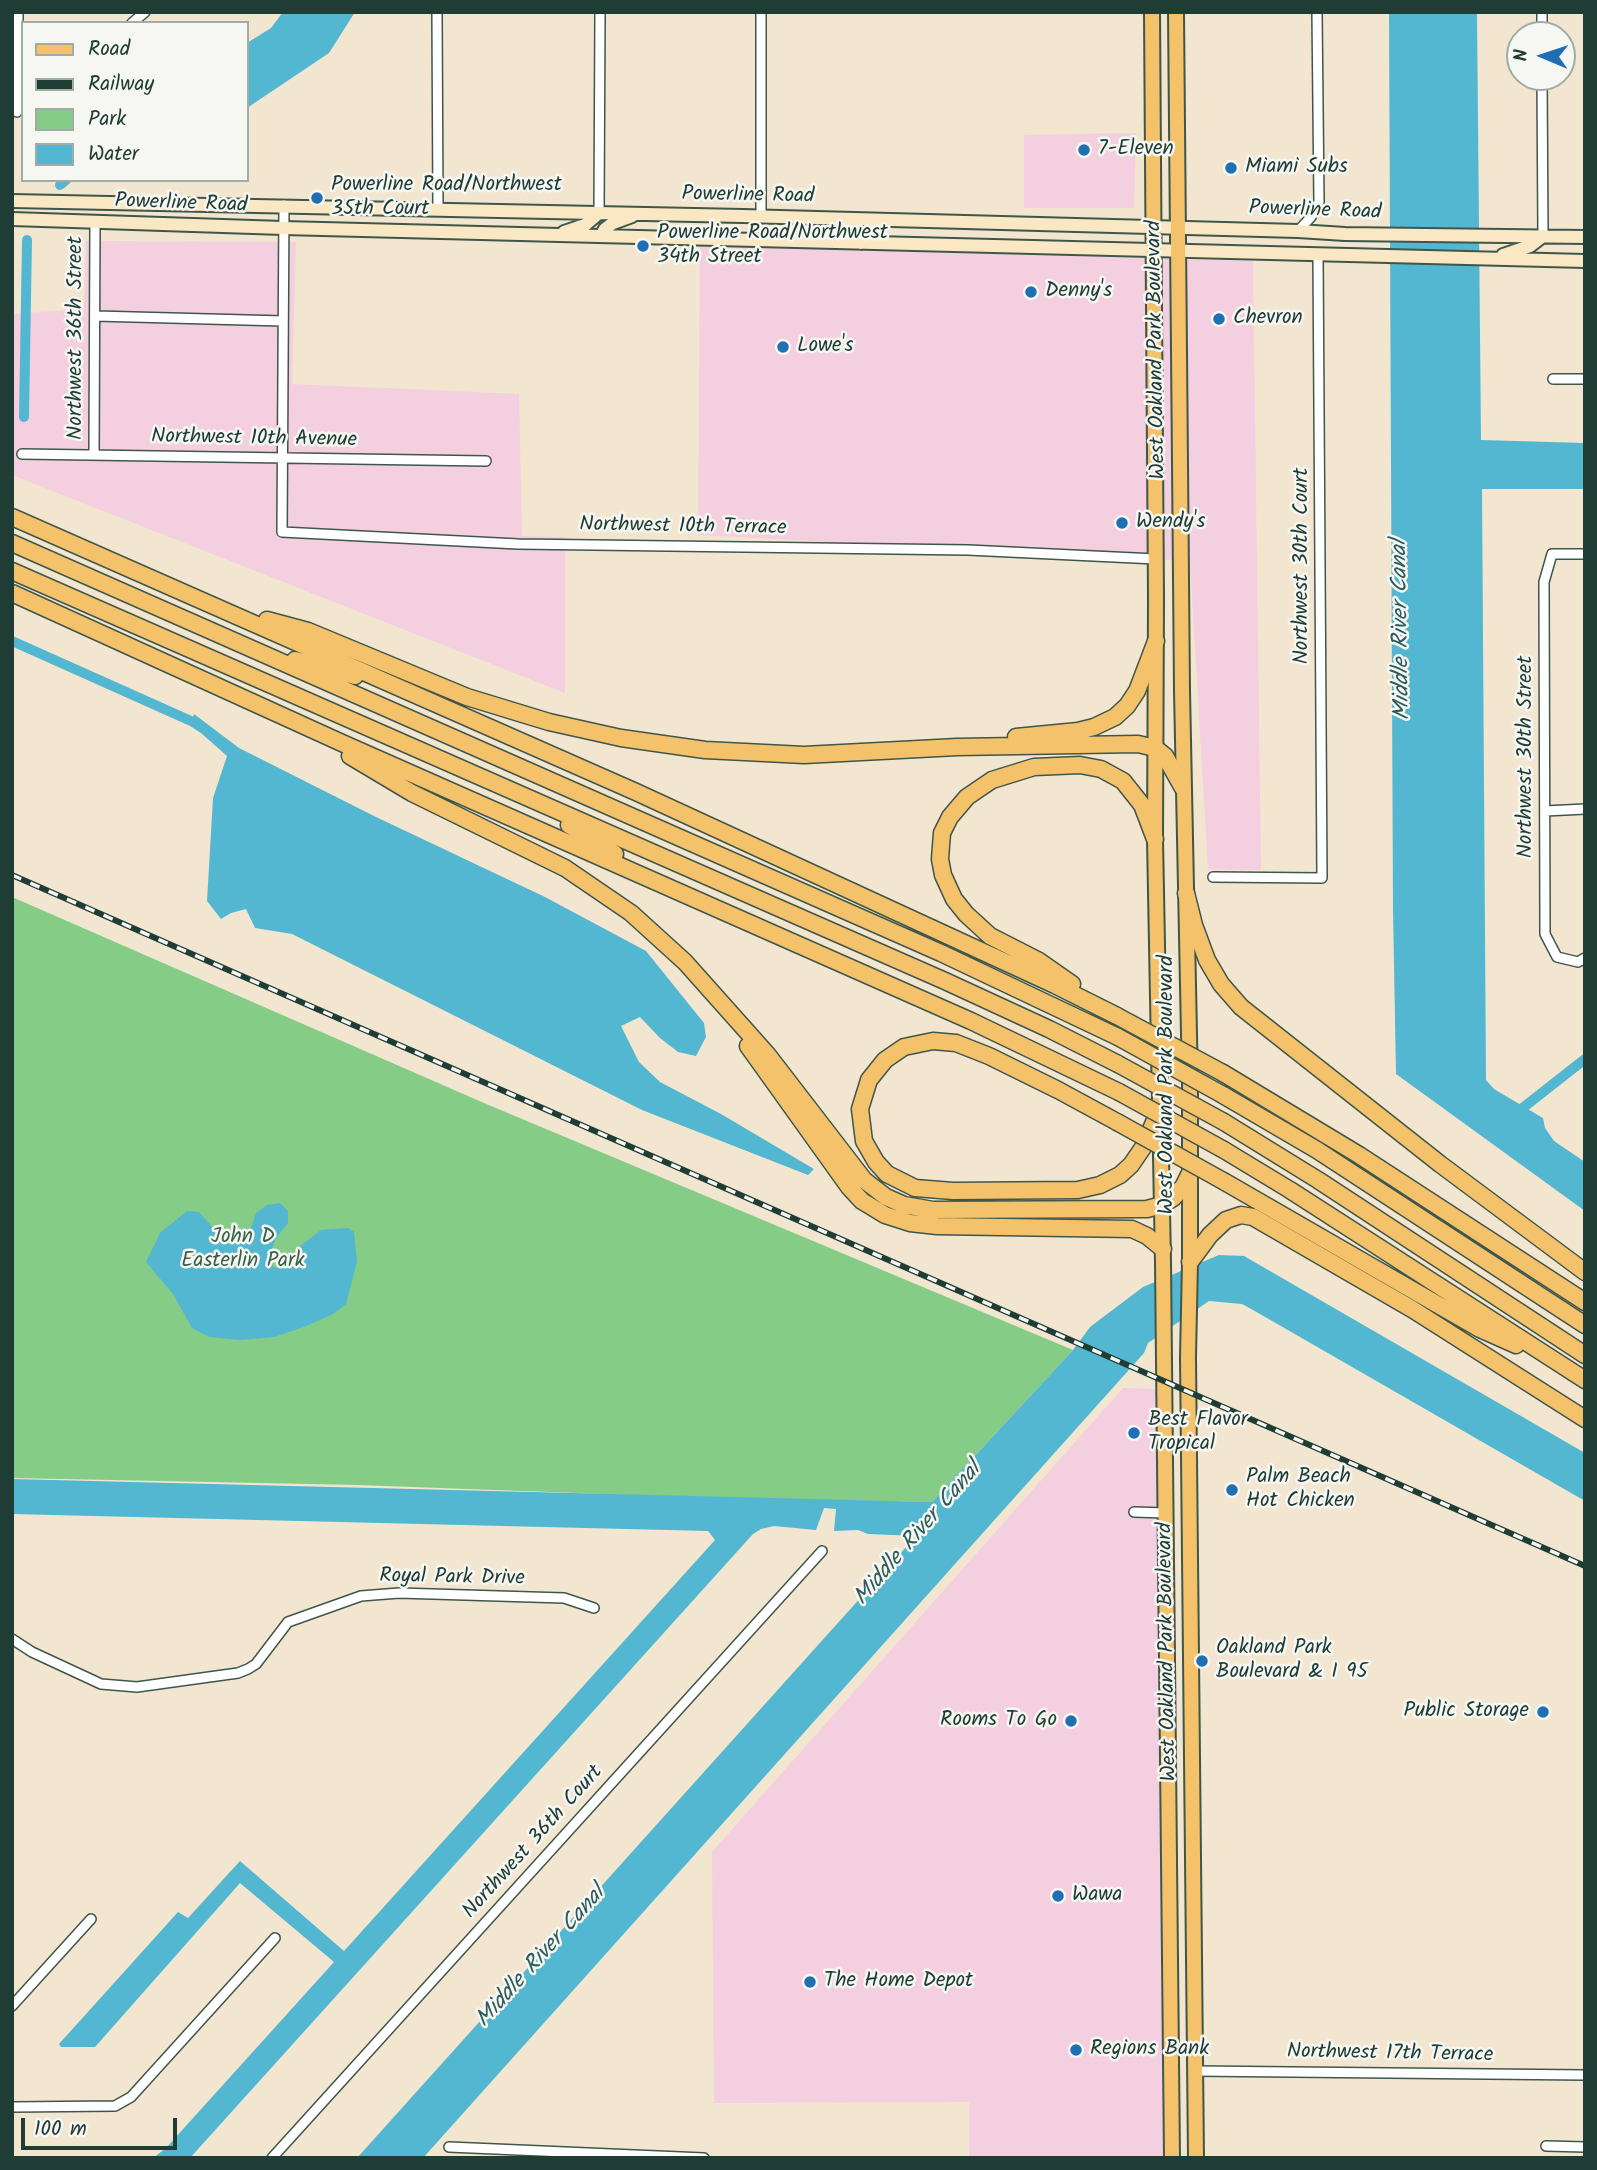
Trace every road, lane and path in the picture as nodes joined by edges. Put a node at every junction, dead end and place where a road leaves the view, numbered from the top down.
1 (18, 12) edge
2 (437, 12) edge
3 (600, 12) edge
4 (761, 12) edge
5 (1152, 12) edge
6 (1176, 12) edge
7 (1317, 12) edge
8 (1542, 91) edge
9 (18, 112) edge
10 (12, 201) edge
11 (284, 205) junction
12 (438, 209) junction
13 (599, 213) junction
14 (639, 214) junction
15 (761, 216) junction
16 (12, 219) edge
17 (859, 219) junction
18 (885, 220) junction
19 (95, 221) junction
20 (1154, 227) junction
21 (284, 228) junction
22 (1177, 228) junction
23 (1298, 231) junction
24 (1345, 234) junction
25 (557, 235) junction
26 (601, 236) junction
27 (1543, 236) junction
28 (1585, 237) edge
29 (810, 241) junction
30 (861, 243) junction
31 (1154, 250) junction
32 (1178, 251) junction
33 (1318, 254) junction
34 (1488, 258) junction
35 (1585, 261) edge
36 (96, 316) junction
37 (283, 321) junction
38 (1553, 379) dead end
39 (1585, 379) edge
40 (22, 454) dead end
41 (94, 455) junction
42 (284, 458) junction
43 (486, 461) dead end
44 (12, 517) edge
45 (12, 543) edge
46 (1585, 554) edge
47 (1156, 559) junction
48 (12, 571) edge
49 (1181, 592) junction
50 (12, 593) edge
51 (217, 607) junction
52 (1156, 641) junction
53 (242, 646) junction
54 (408, 691) junction
55 (288, 718) junction
56 (957, 747) junction
57 (1155, 748) junction
58 (1183, 788) junction
59 (525, 797) junction
60 (1585, 809) edge
61 (1545, 811) junction
62 (1155, 839) junction
63 (1213, 877) dead end
64 (658, 882) junction
65 (1186, 893) junction
66 (1585, 958) edge
67 (711, 992) junction
68 (1117, 1016) junction
69 (1160, 1108) junction
70 (1190, 1173) junction
71 (1162, 1205) junction
72 (1163, 1256) junction
73 (1190, 1262) junction
74 (1585, 1272) edge
75 (1585, 1302) edge
76 (1585, 1325) edge
77 (1585, 1355) edge
78 (1566, 1368) junction
79 (1585, 1380) edge
80 (1585, 1419) edge
81 (1189, 1479) junction
82 (1135, 1512) dead end
83 (1166, 1513) junction
84 (1189, 1541) junction
85 (822, 1551) dead end
86 (594, 1608) dead end
87 (12, 1639) edge
88 (1167, 1695) junction
89 (1191, 1722) junction
90 (1168, 1811) junction
91 (1193, 1835) junction
92 (91, 1919) dead end
93 (275, 1938) dead end
94 (12, 2006) edge
95 (1171, 2054) junction
96 (1194, 2071) junction
97 (1585, 2075) edge
98 (12, 2107) edge
99 (1546, 2146) dead end
100 (449, 2147) dead end
101 (1585, 2147) edge
102 (272, 2158) edge
103 (704, 2158) edge
104 (1172, 2158) edge
105 (1196, 2158) edge

1 - 9 street
2 - 12 street
3 - 13 street
4 - 15 street
5 - 20 main road, West Oakland Park Boulevard
6 - 22 main road, West Oakland Park Boulevard
7 - 23 street
8 - 27 street
10 - 11 main road, Powerline Road
11 - 12 main road, Powerline Road
11 - 21 street
12 - 13 main road, Powerline Road
13 - 14 main road, Powerline Road
13 - 25 main road
14 - 15 main road, Powerline Road
14 - 26 main road
15 - 17 main road, Powerline Road
16 - 19 main road, Powerline Road
17 - 18 main road, Powerline Road
17 - 29 main road
18 - 20 main road, Powerline Road
18 - 30 main road
19 - 21 main road, Powerline Road
19 - 36 street, Northwest 36th Street
20 - 22 main road, Powerline Road
20 - 31 main road, West Oakland Park Boulevard
21 - 25 main road, Powerline Road
21 - 37 street
22 - 23 main road, Powerline Road
22 - 32 main road, West Oakland Park Boulevard
23 - 24 main road, Powerline Road
24 - 27 main road, Powerline Road
24 - 33 main road
25 - 26 main road, Powerline Road
26 - 29 main road, Powerline Road
27 - 28 main road, Powerline Road
27 - 34 main road
29 - 30 main road, Powerline Road
30 - 31 main road, Powerline Road
31 - 32 main road, Powerline Road
31 - 47 main road, West Oakland Park Boulevard
32 - 33 main road, Powerline Road
32 - 49 main road, West Oakland Park Boulevard
33 - 34 main road, Powerline Road
33 - 63 street, Northwest 30th Court
34 - 35 main road, Powerline Road
36 - 37 street
36 - 41 street, Northwest 36th Street
37 - 42 street
38 - 39 street
40 - 41 street, Northwest 10th Avenue
41 - 42 street, Northwest 10th Avenue
42 - 43 street, Northwest 10th Avenue
42 - 47 street, Northwest 10th Terrace
44 - 51 highway
45 - 53 highway
46 - 61 street, Northwest 30th Street
47 - 49 main road
47 - 52 main road, West Oakland Park Boulevard
48 - 59 highway
49 - 58 main road, West Oakland Park Boulevard
50 - 55 highway
51 - 54 highway
51 - 56 highway
52 - 56 highway
52 - 57 main road, West Oakland Park Boulevard
53 - 54 highway
53 - 76 highway, bridge
54 - 68 highway
55 - 64 highway
55 - 67 highway
56 - 57 highway
57 - 58 highway
57 - 62 main road, West Oakland Park Boulevard
58 - 65 main road, West Oakland Park Boulevard
59 - 64 highway
59 - 77 highway, bridge
60 - 61 street
61 - 66 street, Northwest 30th Street
62 - 68 highway
62 - 69 main road, West Oakland Park Boulevard
64 - 78 highway, bridge
65 - 70 main road, West Oakland Park Boulevard
65 - 74 highway
67 - 71 highway
67 - 72 highway
68 - 75 highway, bridge
69 - 71 main road, West Oakland Park Boulevard
69 - 78 highway, bridge
70 - 71 highway
70 - 73 main road, West Oakland Park Boulevard
71 - 72 main road, West Oakland Park Boulevard
72 - 83 main road, West Oakland Park Boulevard
73 - 80 highway
73 - 81 main road, West Oakland Park Boulevard
78 - 79 highway
81 - 83 main road
81 - 84 main road, West Oakland Park Boulevard
82 - 83 street
83 - 84 main road
83 - 88 main road, West Oakland Park Boulevard
84 - 89 main road, West Oakland Park Boulevard
85 - 102 street, Northwest 36th Court
86 - 87 street, Royal Park Drive
88 - 89 main road
88 - 90 main road, West Oakland Park Boulevard
89 - 91 main road, West Oakland Park Boulevard
90 - 91 main road
90 - 95 main road, West Oakland Park Boulevard
91 - 96 main road, West Oakland Park Boulevard
92 - 94 street
93 - 98 street
95 - 96 main road
95 - 104 main road, West Oakland Park Boulevard
96 - 97 street, Northwest 17th Terrace
96 - 105 main road, West Oakland Park Boulevard
99 - 101 street
100 - 103 street

